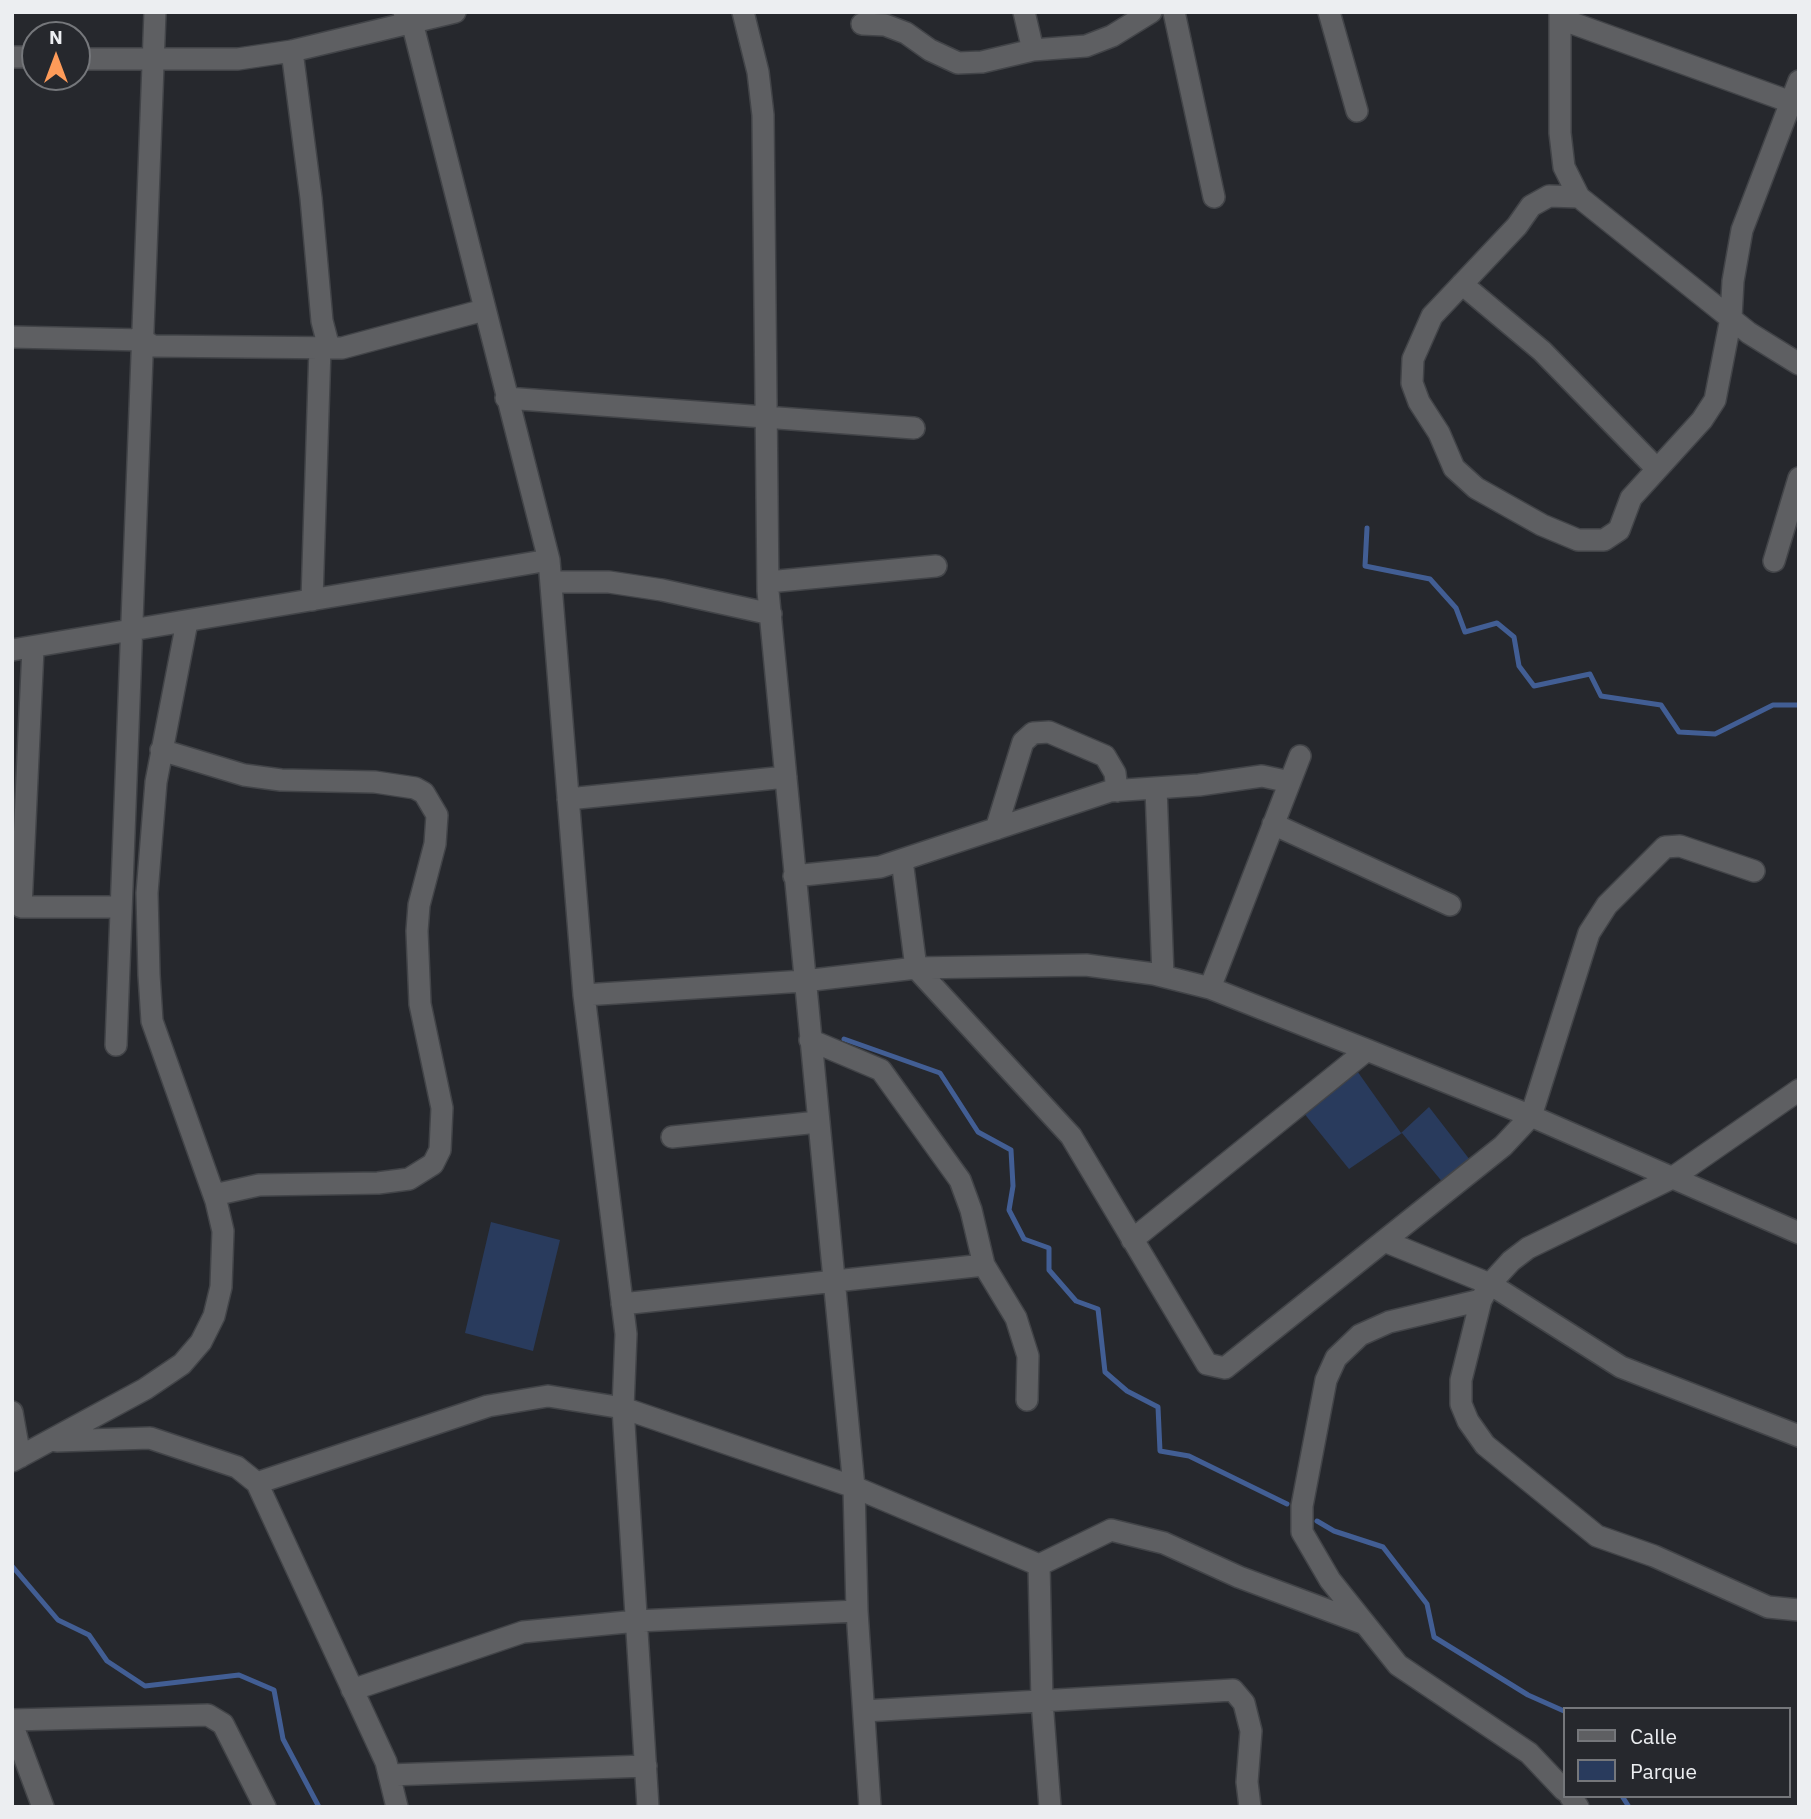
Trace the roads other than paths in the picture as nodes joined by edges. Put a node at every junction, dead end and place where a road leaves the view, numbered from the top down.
1 (155, 12) edge
2 (455, 12) edge
3 (743, 12) edge
4 (1024, 12) edge
5 (1151, 12) edge
6 (1174, 12) edge
7 (1329, 12) edge
8 (411, 15) edge
9 (1561, 16) edge
10 (862, 24) dead end
11 (1033, 50) junction
12 (292, 51) junction
13 (91, 59) edge
14 (152, 61) junction
15 (1799, 81) edge
16 (1795, 104) edge
17 (1357, 111) dead end
18 (1214, 197) dead end
19 (1579, 197) junction
20 (1462, 285) junction
21 (484, 310) junction
22 (1731, 318) junction
23 (12, 337) edge
24 (143, 340) junction
25 (325, 348) junction
26 (1799, 364) edge
27 (506, 398) junction
28 (767, 416) junction
29 (914, 428) dead end
30 (1657, 469) junction
31 (1799, 478) edge
32 (549, 560) junction
33 (1774, 561) dead end
34 (936, 566) dead end
35 (551, 582) junction
36 (768, 582) junction
37 (313, 600) junction
38 (771, 614) junction
39 (187, 622) junction
40 (133, 631) junction
41 (23, 649) edge
42 (162, 750) junction
43 (1300, 756) dead end
44 (786, 777) junction
45 (1290, 782) junction
46 (1156, 788) junction
47 (1117, 791) junction
48 (568, 799) junction
49 (1273, 824) junction
50 (996, 828) junction
51 (902, 860) junction
52 (1754, 871) dead end
53 (794, 876) junction
54 (1451, 905) dead end
55 (121, 907) junction
56 (916, 968) junction
57 (1163, 976) junction
58 (804, 981) junction
59 (1210, 988) junction
60 (584, 995) junction
61 (810, 1040) junction
62 (116, 1045) dead end
63 (1367, 1050) junction
64 (1799, 1090) edge
65 (1531, 1116) junction
66 (818, 1122) junction
67 (672, 1137) dead end
68 (1672, 1178) junction
69 (214, 1195) junction
70 (1799, 1233) edge
71 (1132, 1240) junction
72 (1384, 1241) junction
73 (984, 1265) junction
74 (834, 1279) junction
75 (1486, 1292) junction
76 (622, 1304) junction
77 (1027, 1401) dead end
78 (623, 1408) junction
79 (12, 1412) edge
80 (1799, 1436) edge
81 (52, 1441) junction
82 (16, 1459) edge
83 (257, 1483) junction
84 (854, 1487) junction
85 (1039, 1565) junction
86 (1797, 1606) edge
87 (857, 1611) junction
88 (637, 1621) junction
89 (1365, 1624) junction
90 (352, 1690) junction
91 (1042, 1701) junction
92 (864, 1711) junction
93 (12, 1722) edge
94 (646, 1766) junction
95 (389, 1775) junction
96 (1562, 1788) edge
97 (43, 1807) edge
98 (265, 1807) edge
99 (397, 1807) edge
100 (648, 1807) edge
101 (870, 1807) edge
102 (1050, 1807) edge
103 (1250, 1807) edge

1 - 14 street
2 - 8 street
3 - 28 street
4 - 11 street
5 - 11 street
6 - 18 street
7 - 17 street
8 - 12 street
8 - 21 street
9 - 16 street
9 - 19 street
10 - 11 street
12 - 14 street
12 - 25 street
13 - 14 street
14 - 24 street
15 - 16 street
16 - 22 street
19 - 20 street
19 - 22 street
20 - 30 street
20 - 30 street
21 - 25 street
21 - 27 street
22 - 26 street
22 - 30 street
23 - 24 street
24 - 25 street
24 - 40 street
25 - 37 street
27 - 28 street
27 - 32 street
28 - 29 street
28 - 36 street
31 - 33 street
32 - 35 street
32 - 37 street
34 - 36 street
35 - 38 street
35 - 48 street
36 - 38 street
37 - 39 street
38 - 44 street
39 - 40 street
39 - 42 street
40 - 41 street
40 - 55 street
41 - 55 street
42 - 69 street
42 - 69 street
43 - 45 street
44 - 48 street
44 - 53 street
45 - 46 street
45 - 49 street
46 - 47 street
46 - 57 street
47 - 50 street
47 - 50 street
48 - 60 street
49 - 54 street
49 - 59 street
50 - 51 street
51 - 53 street
51 - 56 street
52 - 65 street
53 - 58 street
55 - 62 street
56 - 57 street
56 - 58 street
56 - 71 street
57 - 59 street
58 - 60 street
58 - 61 street
59 - 63 street
60 - 76 street
61 - 66 street
61 - 73 street
63 - 65 street
63 - 71 street
64 - 68 street
65 - 68 street
65 - 72 street
66 - 67 street
66 - 74 street
68 - 70 street
68 - 75 street
69 - 81 street
71 - 72 street
72 - 75 street
73 - 74 street
73 - 77 street
74 - 76 street
74 - 84 street
75 - 80 street
75 - 86 street
75 - 89 street
76 - 78 street
78 - 83 street
78 - 84 street
78 - 88 street
79 - 82 street
81 - 82 street
81 - 83 street
83 - 90 street
84 - 85 street
84 - 87 street
85 - 89 street
85 - 91 street
87 - 88 street
87 - 92 street
88 - 90 street
88 - 94 street
89 - 96 street
90 - 95 street
91 - 92 street
91 - 102 street
91 - 103 street
92 - 101 street
93 - 97 street
93 - 98 street
94 - 95 street
94 - 100 street
95 - 99 street

